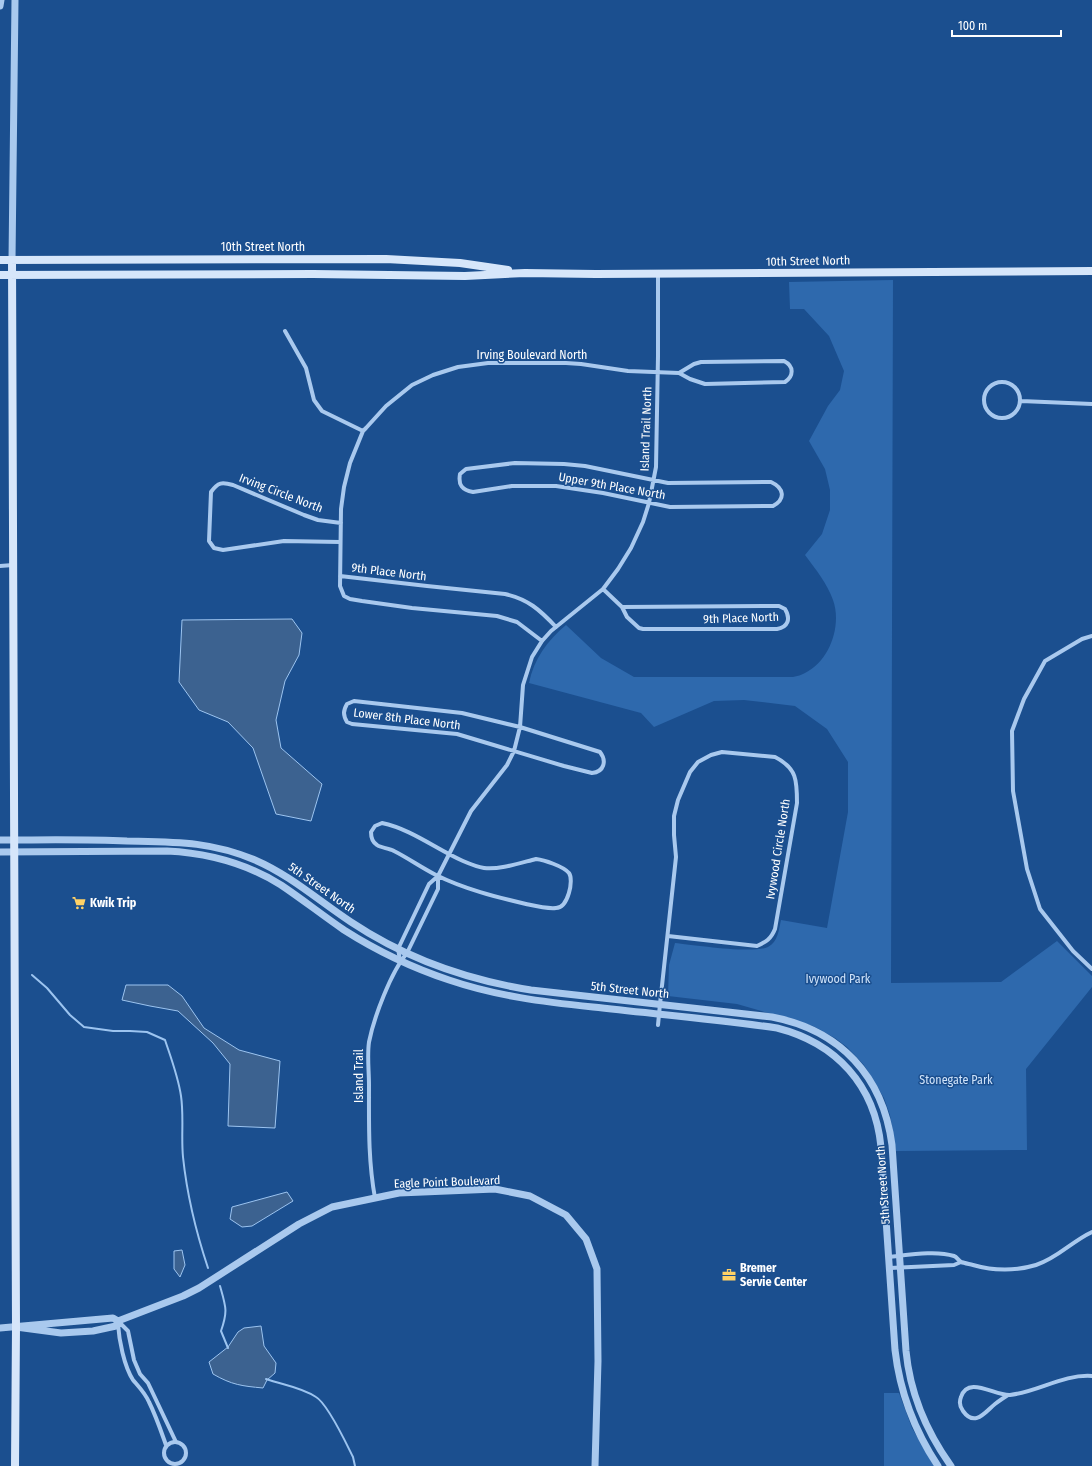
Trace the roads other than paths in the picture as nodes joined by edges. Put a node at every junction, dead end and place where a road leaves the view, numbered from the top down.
1 (1, 0) edge
2 (15, 0) edge
3 (0, 6) edge
4 (0, 260) edge
5 (12, 260) junction
6 (1092, 271) edge
7 (525, 273) junction
8 (658, 274) junction
9 (0, 275) edge
10 (11, 275) junction
11 (285, 331) dead end
12 (658, 373) junction
13 (679, 373) junction
14 (1020, 401) junction
15 (1092, 404) edge
16 (363, 431) junction
17 (653, 480) junction
18 (649, 503) junction
19 (341, 523) junction
20 (340, 542) junction
21 (12, 565) junction
22 (0, 566) edge
23 (340, 576) junction
24 (603, 589) junction
25 (622, 607) junction
26 (556, 627) junction
27 (1092, 636) edge
28 (542, 641) junction
29 (520, 728) junction
30 (514, 751) junction
31 (0, 840) edge
32 (14, 840) junction
33 (0, 852) edge
34 (14, 852) junction
35 (449, 855) junction
36 (438, 876) junction
37 (668, 936) junction
38 (398, 949) junction
39 (407, 953) junction
40 (400, 961) junction
41 (1092, 969) edge
42 (660, 1004) junction
43 (659, 1014) junction
44 (658, 1026) dead end
45 (375, 1198) junction
46 (1092, 1232) edge
47 (889, 1256) junction
48 (899, 1256) junction
49 (961, 1262) junction
50 (900, 1267) junction
51 (890, 1268) junction
52 (118, 1321) junction
53 (16, 1327) junction
54 (0, 1328) edge
55 (1092, 1376) edge
56 (1008, 1395) junction
57 (176, 1442) junction
58 (166, 1445) junction
59 (183, 1461) junction
60 (175, 1465) edge
61 (15, 1466) edge
62 (184, 1466) edge
63 (594, 1466) edge
64 (938, 1466) edge
65 (951, 1466) edge

1 - 3 street
2 - 5 street
4 - 5 main road, 10th Street North
5 - 7 main road, 10th Street North
5 - 10 main road
6 - 8 main road, 10th Street North
7 - 8 main road, 10th Street North
7 - 10 main road, 10th Street North
8 - 12 street, Island Trail North
9 - 10 main road, 10th Street North
10 - 21 main road
11 - 16 street
12 - 13 street, Irving Boulevard North
12 - 16 street, Irving Boulevard North
12 - 17 street, Island Trail North
13 - 13 street, Irving Boulevard North
14 - 14 street
14 - 15 street
16 - 19 street, Irving Boulevard North
17 - 18 street, Island Trail North
17 - 18 street, Upper 9th Place North
17 - 18 street, Upper 9th Place North
18 - 24 street, Island Trail North
19 - 20 street, Irving Boulevard North
19 - 20 street, Irving Circle North
20 - 23 street, Irving Boulevard North
21 - 22 street
21 - 32 main road
23 - 26 street, 9th Place North
23 - 28 street, 9th Place North
24 - 25 street, 9th Place North
24 - 26 street, Island Trail North
25 - 25 street, 9th Place North
26 - 28 street, Island Trail North
27 - 41 street
28 - 29 street, Island Trail North
29 - 30 street, Island Trail North
29 - 30 street, Lower 8th Place North
29 - 30 street, Lower 8th Place North
30 - 35 street, Island Trail North
31 - 32 street, 5th Street North
32 - 34 main road
32 - 38 street, 5th Street North
33 - 34 street, 5th Street North
34 - 40 street, 5th Street North
34 - 53 main road
35 - 36 street, Island Trail North
35 - 36 street
35 - 36 street
36 - 38 street, Island Trail North
36 - 39 street, Island Trail North
37 - 37 street, Ivywood Circle North
37 - 42 street, Ivywood Circle North
38 - 39 street, 5th Street North
38 - 40 street
39 - 40 street, Island Trail North
39 - 42 street, 5th Street North
40 - 43 street, 5th Street North
40 - 45 street, Island Trail
42 - 43 street, Ivywood Circle North
42 - 48 street, 5th Street North
43 - 44 street, Ivywood Circle North
43 - 47 street, 5th Street North
45 - 52 street, Eagle Point Boulevard
45 - 63 street, Eagle Point Boulevard
46 - 49 street
47 - 48 street
47 - 51 street, 5th Street North
48 - 49 street
48 - 50 street, 5th Street North
49 - 50 street
50 - 51 street
50 - 65 street, 5th Street North
51 - 64 street, 5th Street North
52 - 53 street, Eagle Point Boulevard
52 - 53 street, Eagle Point Boulevard
52 - 57 street
52 - 58 street
53 - 54 street
53 - 61 main road
55 - 56 street
56 - 56 street
57 - 58 street
57 - 59 street
58 - 60 street
59 - 60 street
59 - 62 street

